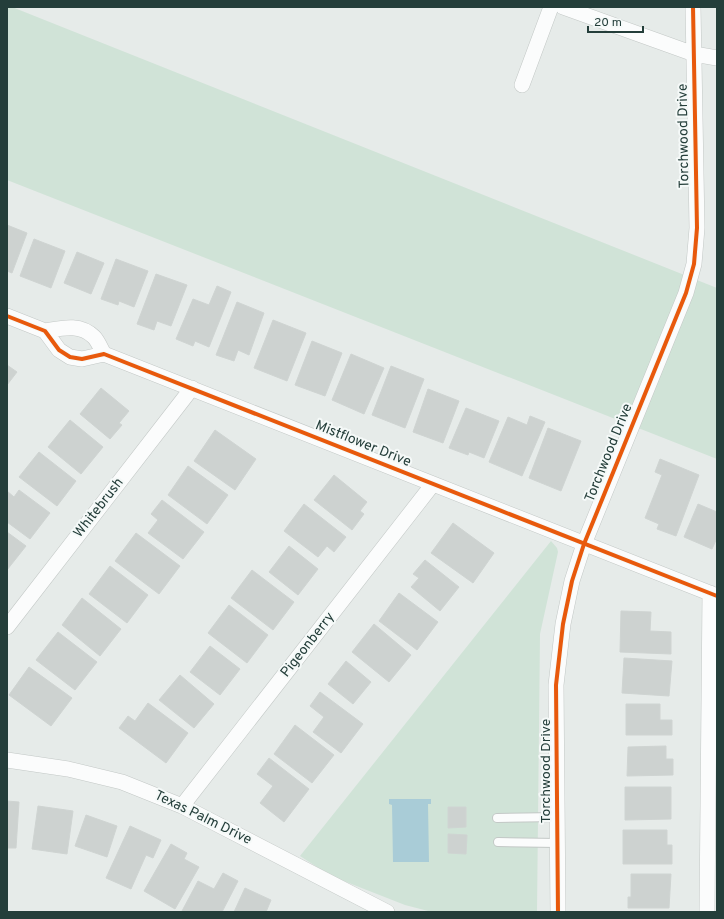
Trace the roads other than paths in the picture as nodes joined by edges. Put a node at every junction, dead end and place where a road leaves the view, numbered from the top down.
1 (551, 7) edge
2 (563, 7) edge
3 (693, 7) edge
4 (694, 54) junction
5 (717, 58) edge
6 (522, 85) dead end
7 (7, 316) edge
8 (45, 331) junction
9 (104, 354) junction
10 (192, 388) junction
11 (434, 484) junction
12 (584, 544) junction
13 (713, 594) edge
14 (7, 627) edge
15 (7, 760) edge
16 (182, 806) junction
17 (497, 818) dead end
18 (557, 818) junction
19 (498, 842) dead end
20 (557, 842) junction
21 (387, 912) edge
22 (558, 912) edge
23 (707, 912) edge

1 - 6 street
2 - 4 street
3 - 4 street, Torchwood Drive
4 - 5 street
4 - 12 street, Torchwood Drive
7 - 8 street
8 - 9 street
8 - 9 street
9 - 10 street, Mistflower Drive
10 - 11 street, Mistflower Drive
10 - 14 street, Whitebrush
11 - 12 street, Mistflower Drive
11 - 16 street, Pigeonberry
12 - 13 street, Mistflower Drive
12 - 18 street, Torchwood Drive
13 - 23 street
15 - 16 street, Texas Palm Drive
16 - 21 street, Texas Palm Drive
17 - 18 lane
18 - 20 street, Torchwood Drive
19 - 20 lane
20 - 22 street, Torchwood Drive

